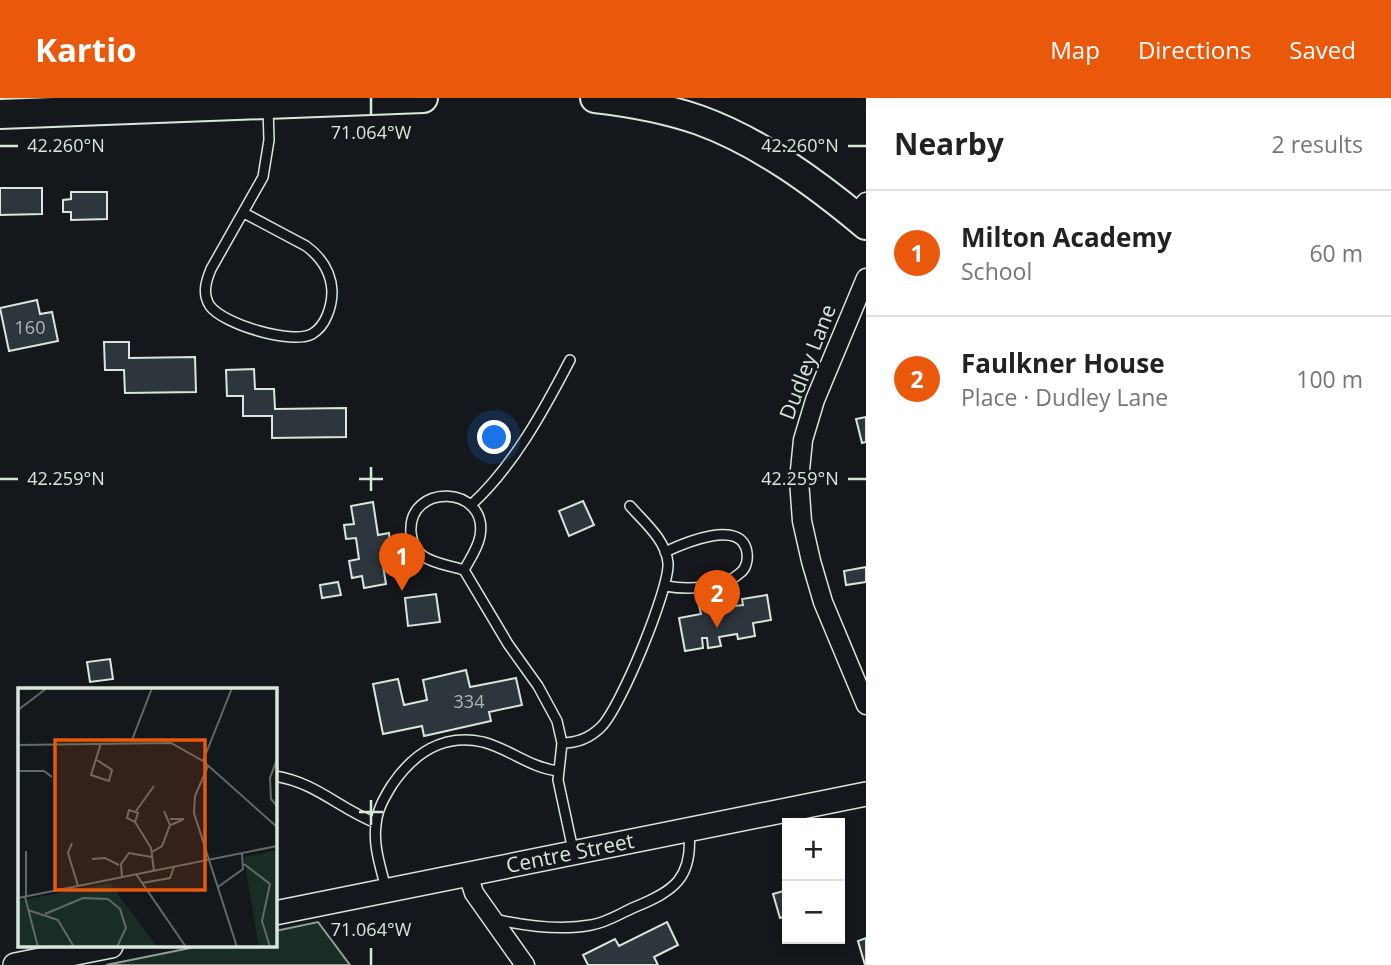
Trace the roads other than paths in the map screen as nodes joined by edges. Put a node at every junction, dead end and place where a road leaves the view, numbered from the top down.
1 (423, 98) edge
2 (594, 98) edge
3 (267, 104) junction
4 (0, 114) edge
5 (244, 213) junction
6 (862, 214) edge
7 (866, 278) edge
8 (570, 360) dead end
9 (471, 505) junction
10 (630, 506) dead end
11 (665, 552) junction
12 (464, 570) junction
13 (666, 586) junction
14 (866, 705) edge
15 (562, 743) junction
16 (559, 771) junction
17 (276, 776) edge
18 (866, 793) edge
19 (376, 823) junction
20 (689, 829) junction
21 (574, 852) junction
22 (468, 874) junction
23 (386, 891) junction
24 (276, 913) edge
25 (492, 919) junction
26 (101, 948) edge
27 (15, 965) edge
28 (525, 965) edge

1 - 3 main road
2 - 6 main road
3 - 4 main road
3 - 5 lane
5 - 5 lane
7 - 14 street, Dudley Lane
8 - 9 lane
9 - 12 lane
9 - 12 lane
10 - 11 lane
11 - 13 lane
11 - 13 lane
12 - 15 lane
13 - 15 lane
15 - 16 lane
16 - 19 lane
16 - 21 lane
17 - 19 lane
18 - 20 street, Centre Street
19 - 23 lane
20 - 21 street, Centre Street
20 - 25 lane
21 - 22 street, Centre Street
22 - 23 street, Centre Street
22 - 25 street
23 - 24 street, Centre Street
25 - 28 street
26 - 27 street

